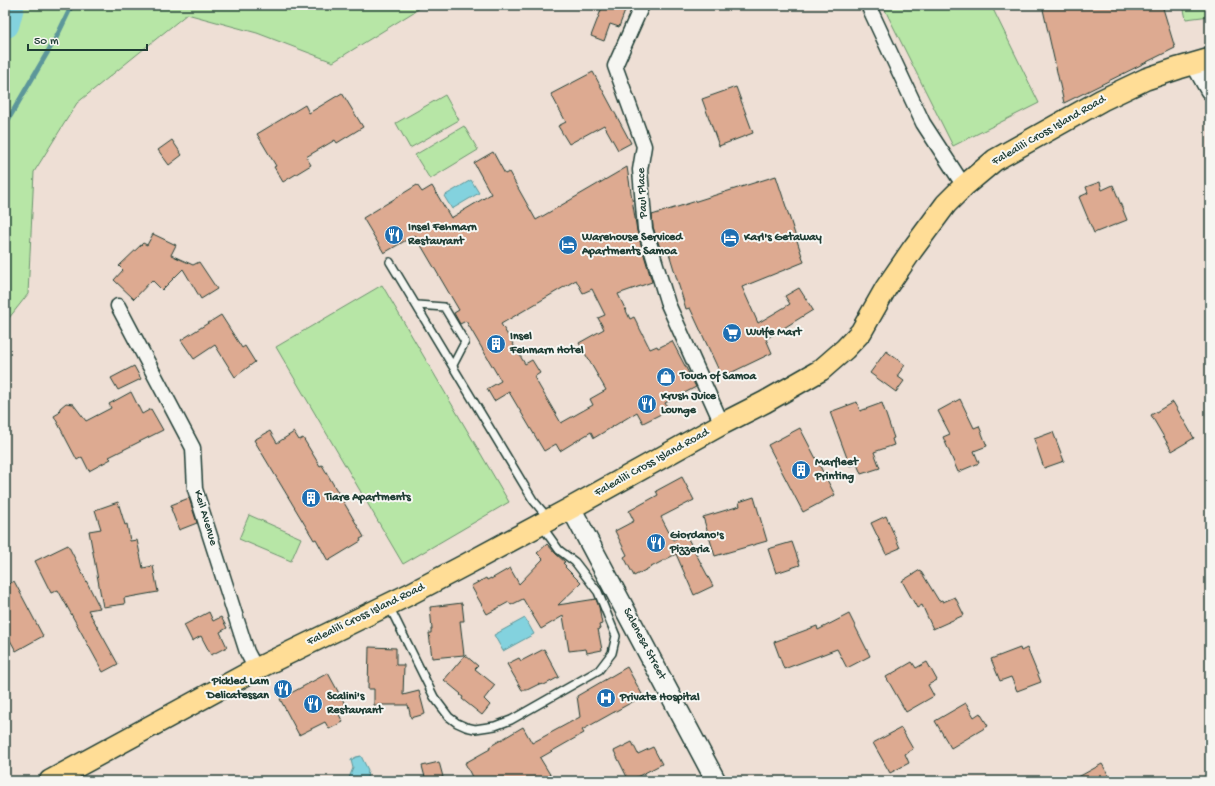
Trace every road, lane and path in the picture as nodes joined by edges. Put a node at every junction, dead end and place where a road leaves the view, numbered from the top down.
1 (642, 5) edge
2 (868, 5) edge
3 (1203, 61) edge
4 (1210, 90) edge
5 (964, 186) junction
6 (390, 262) dead end
7 (417, 305) junction
8 (118, 306) dead end
9 (453, 365) junction
10 (722, 424) junction
11 (571, 508) junction
12 (544, 521) junction
13 (388, 604) junction
14 (256, 669) junction
15 (50, 781) edge
16 (716, 781) edge

1 - 10 street, Paul Place
2 - 5 street
3 - 4 main road
3 - 5 main road, Falealili Cross Island Road
5 - 10 main road, Falealili Cross Island Road
6 - 7 lane
7 - 9 lane
7 - 9 lane
8 - 14 street, Keil Avenue
9 - 12 lane
10 - 11 main road, Falealili Cross Island Road
11 - 12 main road, Falealili Cross Island Road
11 - 16 main road, Salenesa Street
12 - 13 main road, Falealili Cross Island Road
12 - 13 lane
13 - 14 main road, Falealili Cross Island Road
14 - 15 main road, Falealili Cross Island Road

